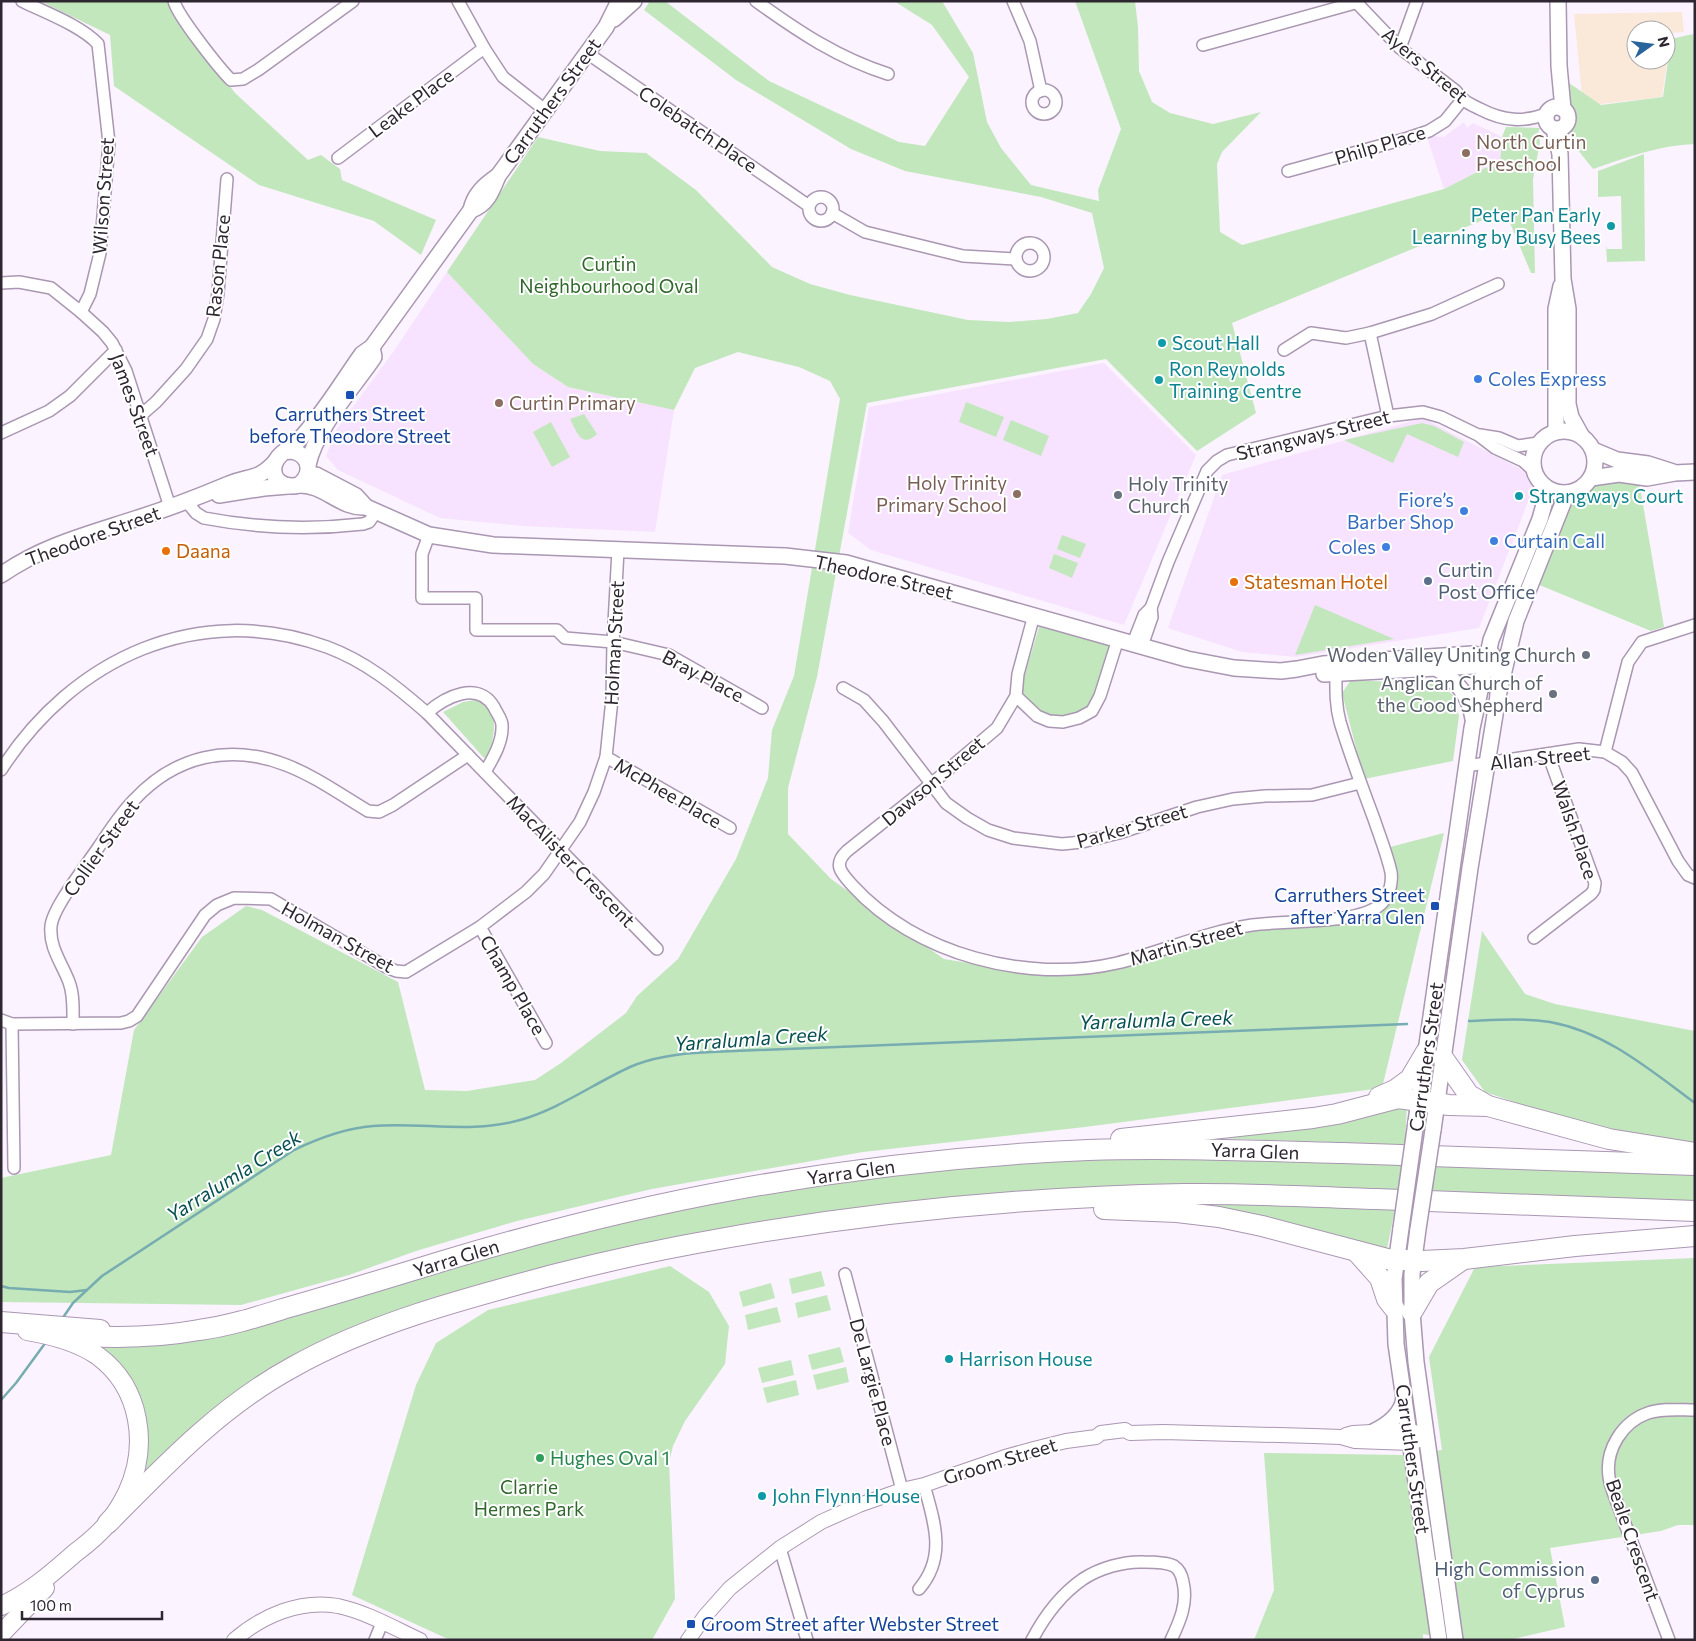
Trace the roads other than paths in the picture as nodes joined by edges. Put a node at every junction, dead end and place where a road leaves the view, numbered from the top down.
1 (22, 1) edge
2 (174, 1) edge
3 (353, 1) edge
4 (458, 1) edge
5 (619, 1) edge
6 (634, 1) edge
7 (756, 1) edge
8 (1013, 1) edge
9 (1417, 1) edge
10 (1558, 1) edge
11 (1355, 2) edge
12 (606, 27) junction
13 (1202, 45) dead end
14 (484, 48) junction
15 (1400, 48) junction
16 (587, 53) junction
17 (888, 74) dead end
18 (1040, 91) dead end
19 (1462, 100) junction
20 (545, 110) junction
21 (1555, 118) junction
22 (338, 158) dead end
23 (1288, 171) dead end
24 (227, 179) dead end
25 (1015, 259) dead end
26 (1563, 279) junction
27 (1, 283) edge
28 (1498, 284) dead end
29 (80, 312) junction
30 (1370, 333) junction
31 (372, 347) junction
32 (116, 350) junction
33 (1284, 350) dead end
34 (140, 416) junction
35 (1388, 416) junction
36 (1556, 431) junction
37 (1, 433) edge
38 (1478, 435) junction
39 (1581, 435) junction
40 (1538, 443) junction
41 (1593, 450) junction
42 (280, 457) junction
43 (308, 466) junction
44 (1534, 470) junction
45 (1675, 472) junction
46 (1695, 472) edge
47 (1591, 478) junction
48 (1542, 485) junction
49 (295, 486) junction
50 (1567, 493) junction
51 (192, 500) junction
52 (170, 508) junction
53 (371, 510) junction
54 (429, 535) junction
55 (618, 550) junction
56 (1, 575) edge
57 (1034, 615) junction
58 (1516, 621) junction
59 (1695, 625) edge
60 (1118, 639) junction
61 (612, 642) junction
62 (1138, 645) junction
63 (1488, 658) junction
64 (1336, 668) junction
65 (1436, 668) junction
66 (843, 688) dead end
67 (1016, 696) junction
68 (1498, 696) junction
69 (762, 708) dead end
70 (427, 713) junction
71 (1472, 728) junction
72 (1605, 752) junction
73 (1548, 754) junction
74 (468, 755) junction
75 (606, 758) junction
76 (1486, 763) junction
77 (1466, 766) junction
78 (1, 770) edge
79 (485, 772) junction
80 (1360, 783) junction
81 (930, 785) junction
82 (730, 828) dead end
83 (561, 850) junction
84 (840, 857) joint
85 (1695, 878) edge
86 (480, 927) junction
87 (1534, 938) dead end
88 (658, 949) dead end
89 (7, 1022) edge
90 (73, 1024) junction
91 (546, 1043) dead end
92 (1435, 1055) junction
93 (1429, 1101) junction
94 (1488, 1106) junction
95 (1359, 1107) junction
96 (1695, 1153) edge
97 (1010, 1154) junction
98 (1695, 1165) edge
99 (14, 1168) dead end
100 (1695, 1211) edge
101 (1695, 1236) edge
102 (661, 1249) junction
103 (1356, 1251) junction
104 (1464, 1259) junction
105 (1406, 1260) junction
106 (845, 1274) dead end
107 (1403, 1310) junction
108 (1, 1322) edge
109 (24, 1328) junction
110 (1, 1329) edge
111 (84, 1337) junction
112 (1404, 1399) junction
113 (1695, 1410) edge
114 (1373, 1432) junction
115 (1410, 1437) junction
116 (1426, 1437) junction
117 (1341, 1438) junction
118 (924, 1485) junction
119 (902, 1490) junction
120 (102, 1530) junction
121 (780, 1548) junction
122 (920, 1589) dead end
123 (1, 1606) edge
124 (382, 1623) junction
125 (1, 1634) edge
126 (234, 1640) edge
127 (375, 1640) edge
128 (420, 1640) edge
129 (688, 1640) edge
130 (807, 1640) edge
131 (1032, 1640) edge
132 (1170, 1640) edge
133 (1439, 1640) edge
134 (1455, 1640) edge
135 (1669, 1640) edge

1 - 29 street, Wilson Street
2 - 3 street
4 - 14 street
5 - 12 main road, Carruthers Street
6 - 12 main road, Carruthers Street
7 - 17 street
8 - 18 street
9 - 15 street
10 - 21 main road
11 - 13 street
11 - 15 street, Ayers Street
12 - 16 main road, Carruthers Street
14 - 20 street
14 - 22 street, Leake Place
15 - 19 street, Ayers Street
16 - 20 main road, Carruthers Street
16 - 25 street, Colebatch Place
19 - 21 street, Ayers Street
19 - 23 street, Philp Place
20 - 31 main road, Carruthers Street
21 - 26 main road
24 - 34 street, Rason Place
26 - 36 main road
26 - 39 main road
27 - 29 street, James Street
28 - 30 street
29 - 32 street, James Street
30 - 33 street
30 - 35 street
31 - 42 main road, Carruthers Street
31 - 43 main road, Carruthers Street
32 - 34 street, James Street
32 - 37 street
34 - 52 street, James Street
35 - 38 street, Strangways Street
35 - 62 street, Strangways Street
36 - 39 main road
36 - 40 main road
38 - 40 street, Strangways Street
38 - 44 street, Strangways Street
39 - 41 main road
40 - 44 main road
41 - 45 main road
41 - 47 main road
42 - 43 main road
42 - 49 main road
42 - 51 main road, Theodore Street
43 - 49 main road
43 - 53 main road, Theodore Street
44 - 48 main road
45 - 46 main road
45 - 47 main road
47 - 50 main road
48 - 50 main road
48 - 63 main road, Carruthers Street
49 - 51 main road, Theodore Street
49 - 53 main road, Theodore Street
50 - 58 main road, Carruthers Street
51 - 52 main road, Theodore Street
51 - 53 street
52 - 56 main road, Theodore Street
53 - 54 main road, Theodore Street
54 - 55 main road, Theodore Street
54 - 61 street, Bray Place
55 - 57 main road, Theodore Street
55 - 61 street, Holman Street
57 - 60 main road, Theodore Street
57 - 67 street, Dawson Street
58 - 63 main road, Theodore Street
58 - 68 main road, Carruthers Street
59 - 72 street
60 - 62 main road, Theodore Street
60 - 67 street
61 - 69 street, Bray Place
61 - 75 street, Holman Street
62 - 64 main road, Theodore Street
63 - 64 main road, Theodore Street
63 - 65 main road, Theodore Street
63 - 68 main road
63 - 71 main road, Carruthers Street
64 - 65 main road, Theodore Street
64 - 80 street, Martin Street
65 - 71 main road
66 - 81 street, Parker Street
67 - 81 street, Dawson Street
68 - 76 main road, Carruthers Street
70 - 74 street, MacAlister Crescent
70 - 78 street, MacAlister Crescent
70 - 79 street
71 - 77 main road, Carruthers Street
72 - 73 street, Allan Street
72 - 85 street, Allan Street
73 - 76 street, Allan Street
73 - 87 street, Walsh Place
74 - 79 street, MacAlister Crescent
74 - 90 street, Collier Street
75 - 82 street, McPhee Place
75 - 83 street, Holman Street
76 - 77 street, Allan Street
76 - 92 main road, Carruthers Street
77 - 92 main road, Carruthers Street
79 - 83 street, MacAlister Crescent
80 - 81 street, Parker Street
80 - 84 street, Martin Street
81 - 84 street, Dawson Street
83 - 86 street, Holman Street
83 - 88 street, MacAlister Crescent
86 - 90 street, Holman Street
86 - 91 street, Champ Place
89 - 90 street, Holman Street
89 - 99 street
92 - 93 main road, Carruthers Street
92 - 94 highway
92 - 95 highway
93 - 94 highway
93 - 95 highway
93 - 105 main road, Carruthers Street, bridge
93 - 105 main road, Carruthers Street, bridge
94 - 96 highway
95 - 97 highway
97 - 98 highway, Yarra Glen
97 - 111 highway, Yarra Glen
100 - 102 highway
101 - 104 highway
102 - 103 highway
102 - 120 highway
103 - 105 highway
103 - 107 highway
104 - 105 highway
104 - 107 highway
105 - 107 main road, Carruthers Street
106 - 119 street, De Largie Place
107 - 112 main road, Carruthers Street
107 - 116 main road, Carruthers Street
108 - 109 highway, Yarra Glen
109 - 110 main road
109 - 111 highway, Yarra Glen
111 - 120 main road
112 - 114 main road
112 - 115 main road, Carruthers Street
113 - 135 street, Beale Crescent
114 - 115 street, Groom Street
114 - 117 street, Groom Street
115 - 116 street, Groom Street
115 - 117 street, Groom Street
115 - 133 main road, Carruthers Street
116 - 134 main road, Carruthers Street
117 - 118 street, Groom Street
118 - 119 street, Groom Street
118 - 122 street
119 - 121 street, Groom Street
120 - 123 main road
120 - 125 main road
121 - 129 street, Groom Street
121 - 130 street
124 - 126 street
124 - 127 street
124 - 128 street
131 - 132 street

